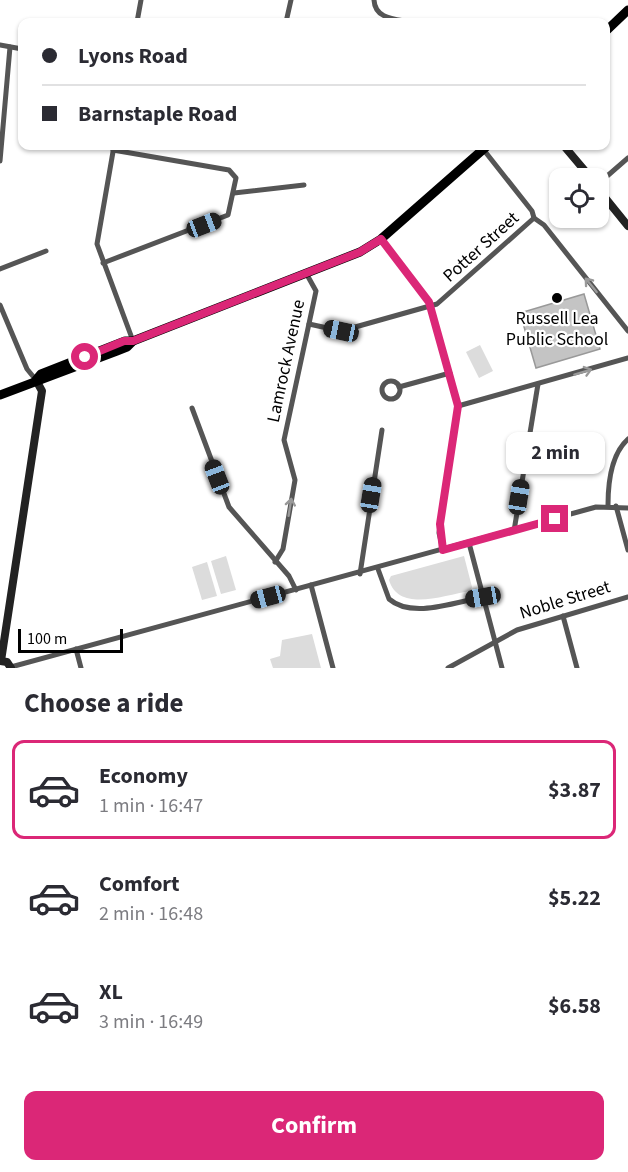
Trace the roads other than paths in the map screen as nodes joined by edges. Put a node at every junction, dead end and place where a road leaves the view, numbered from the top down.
1 (141, 0) edge
2 (291, 0) edge
3 (374, 0) edge
4 (628, 10) edge
5 (137, 18) edge
6 (287, 18) edge
7 (395, 18) edge
8 (610, 28) edge
9 (0, 45) edge
10 (10, 47) junction
11 (18, 48) edge
12 (114, 150) edge
13 (124, 150) edge
14 (482, 150) edge
15 (487, 150) edge
16 (567, 150) edge
17 (628, 158) edge
18 (0, 161) edge
19 (583, 168) edge
20 (609, 176) edge
21 (304, 185) dead end
22 (234, 193) junction
23 (609, 201) edge
24 (534, 218) junction
25 (628, 226) edge
26 (381, 239) junction
27 (46, 251) dead end
28 (103, 263) junction
29 (0, 269) edge
30 (306, 273) junction
31 (0, 304) edge
32 (430, 307) junction
33 (309, 324) junction
34 (628, 331) edge
35 (133, 341) junction
36 (628, 358) edge
37 (450, 373) junction
38 (36, 380) junction
39 (538, 384) junction
40 (399, 387) dead end
41 (0, 395) edge
42 (458, 406) junction
43 (192, 408) dead end
44 (382, 430) dead end
45 (628, 439) edge
46 (608, 506) junction
47 (616, 506) junction
48 (628, 508) edge
49 (514, 531) junction
50 (469, 543) junction
51 (443, 550) junction
52 (628, 550) edge
53 (275, 562) junction
54 (378, 569) junction
55 (360, 574) junction
56 (312, 585) junction
57 (296, 590) junction
58 (483, 597) junction
59 (628, 597) edge
60 (563, 616) junction
61 (495, 642) junction
62 (76, 649) junction
63 (1, 661) edge
64 (11, 668) edge
65 (81, 668) edge
66 (333, 668) edge
67 (448, 668) edge
68 (502, 668) edge
69 (577, 668) edge

1 - 5 street
2 - 6 street
3 - 7 street
4 - 8 main road
9 - 10 street
10 - 11 street
10 - 18 street
12 - 28 street
13 - 22 street
14 - 26 main road
15 - 24 street
16 - 19 street
17 - 20 street
21 - 22 street
22 - 28 street
23 - 25 street
24 - 32 street, Potter Street
34 -> 24 street
26 - 30 main road
26 - 32 street
27 - 29 street
28 - 35 street
30 - 33 street, Lamrock Avenue
30 - 35 main road
31 - 38 street
32 - 33 street, Potter Street
32 - 37 street
53 -> 33 street, Lamrock Avenue
35 - 38 main road
39 -> 36 street
37 - 40 street
37 - 42 street
38 - 41 main road
38 - 63 street
39 - 42 street
39 - 49 street
42 - 51 street
43 - 53 street
44 - 55 street
45 - 46 street
46 - 47 street
46 - 49 street
47 - 48 street
47 - 52 street
49 - 50 street
50 - 51 street
50 - 58 street
51 - 54 street
53 - 57 street
54 - 55 street
54 - 58 street
55 - 56 street
56 - 57 street
56 - 66 street
57 - 62 street
58 - 61 street
59 - 60 street, Noble Street
60 - 61 street, Noble Street
60 - 69 street
61 - 67 street, Noble Street
61 - 68 street
62 - 64 street
62 - 65 street
63 - 64 street

